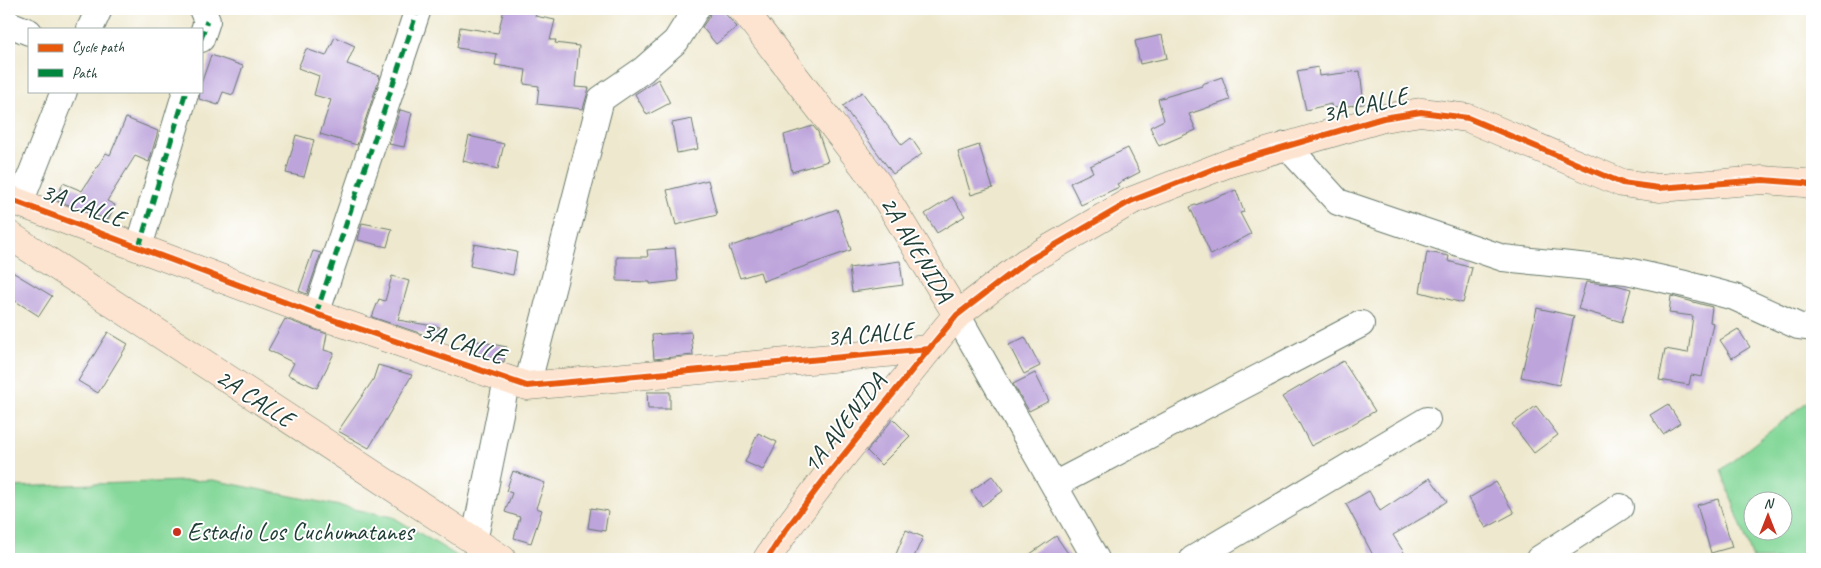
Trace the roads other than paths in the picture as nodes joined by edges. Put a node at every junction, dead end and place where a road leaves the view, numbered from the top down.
1 (99, 9) edge
2 (202, 9) edge
3 (418, 9) edge
4 (696, 9) edge
5 (743, 9) edge
6 (9, 24) edge
7 (90, 28) edge
8 (28, 32) edge
9 (202, 36) edge
10 (64, 92) edge
11 (186, 92) edge
12 (1286, 145) junction
13 (1812, 185) edge
14 (14, 201) edge
15 (9, 235) edge
16 (139, 247) junction
17 (316, 314) junction
18 (957, 315) junction
19 (1361, 324) dead end
20 (1812, 328) edge
21 (929, 349) junction
22 (517, 382) junction
23 (1427, 420) dead end
24 (1054, 485) junction
25 (1620, 507) dead end
26 (474, 542) junction
27 (502, 559) edge
28 (768, 559) edge
29 (1096, 559) edge
30 (1193, 559) edge
31 (1539, 559) edge

1 - 7 street
2 - 9 street
3 - 17 street
4 - 22 street
5 - 18 street, 2A AVENIDA
6 - 8 street
10 - 14 street
11 - 16 street
12 - 13 street, 3A CALLE
12 - 18 street, 3A CALLE
12 - 20 street
14 - 16 street, 3A CALLE
15 - 26 street, 2A CALLE
16 - 17 street, 3A CALLE
17 - 22 street, 3A CALLE
18 - 21 street, 1A AVENIDA
18 - 24 street, 2A AVENIDA
19 - 24 street
21 - 22 street, 3A CALLE
21 - 28 street, 1A AVENIDA
22 - 26 street
23 - 30 street
24 - 29 street, 2A AVENIDA
25 - 31 street
26 - 27 street, 2A CALLE

